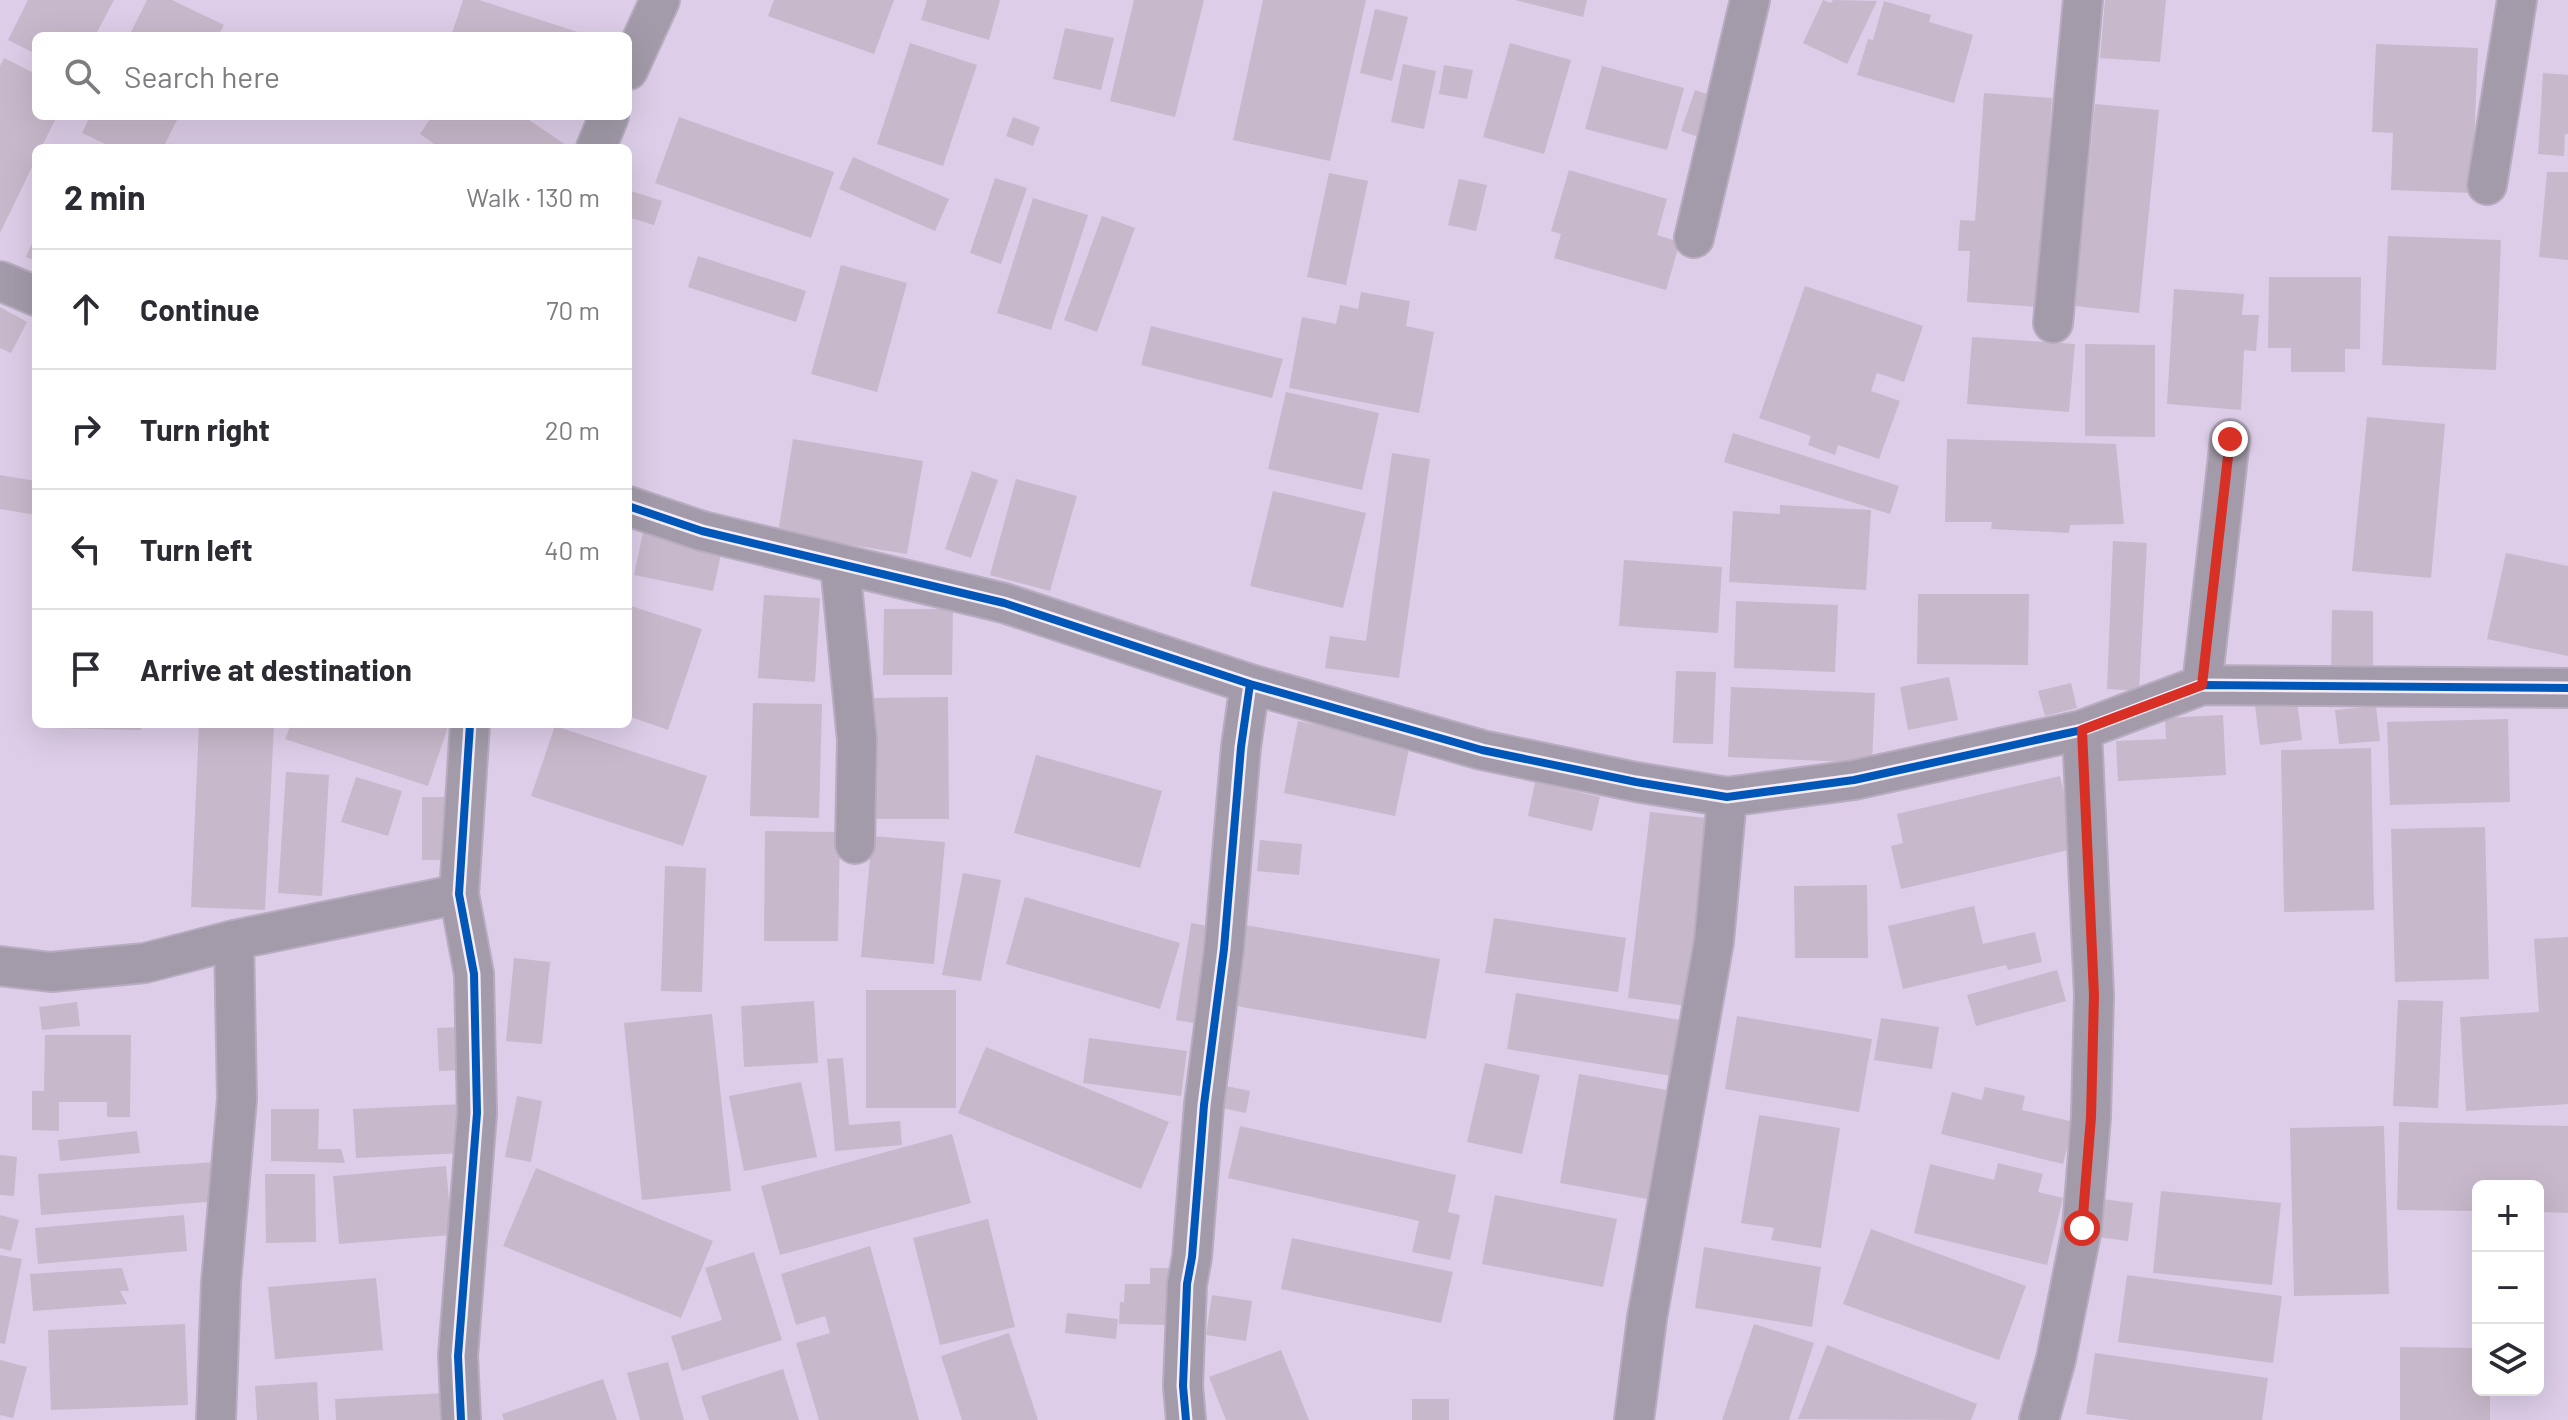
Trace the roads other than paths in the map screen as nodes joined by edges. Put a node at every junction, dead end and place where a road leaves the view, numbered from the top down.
1 (660, 0) edge
2 (1750, 0) edge
3 (2083, 0) edge
4 (2517, 0) edge
5 (632, 61) edge
6 (607, 120) edge
7 (598, 144) edge
8 (2487, 185) dead end
9 (1694, 238) dead end
10 (0, 281) edge
11 (32, 294) edge
12 (2053, 323) dead end
13 (2230, 439) dead end
14 (632, 507) edge
15 (840, 564) junction
16 (1250, 684) junction
17 (2202, 685) junction
18 (2568, 689) edge
19 (470, 728) edge
20 (2082, 730) junction
21 (1727, 797) junction
22 (855, 844) dead end
23 (459, 894) junction
24 (234, 940) junction
25 (0, 966) edge
26 (216, 1420) edge
27 (461, 1420) edge
28 (1186, 1420) edge
29 (1634, 1420) edge
30 (2039, 1420) edge

1 - 5 street
2 - 9 street
3 - 12 street
4 - 8 street
6 - 7 street
10 - 11 street
13 - 17 street
14 - 15 street
15 - 16 street
15 - 22 street
16 - 21 street
16 - 28 street
17 - 18 street
17 - 20 street
19 - 23 street
20 - 21 street
20 - 30 street
21 - 29 street
23 - 24 street
23 - 27 street
24 - 25 street
24 - 26 street

